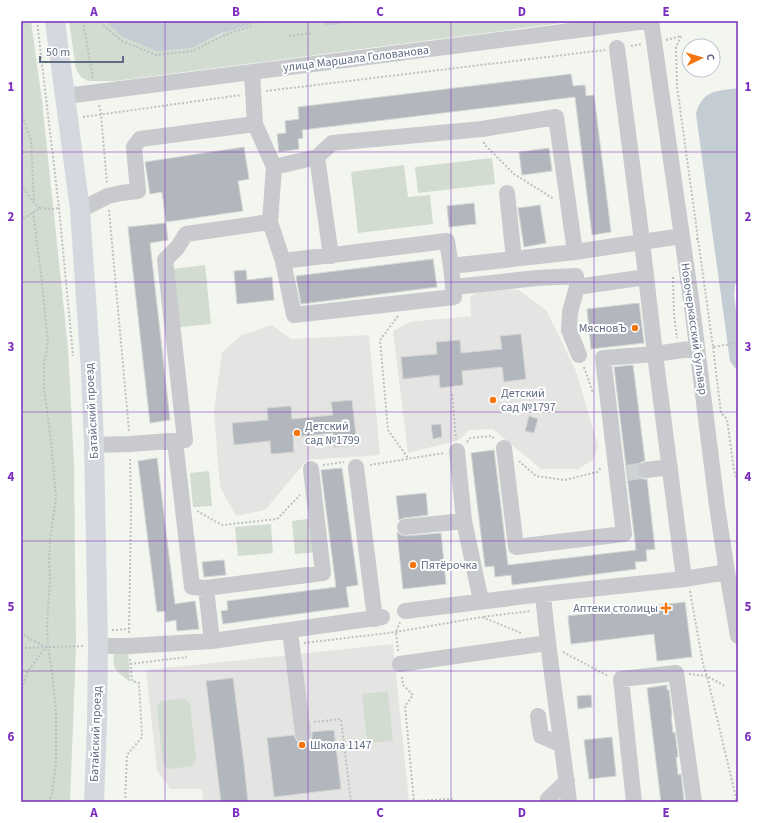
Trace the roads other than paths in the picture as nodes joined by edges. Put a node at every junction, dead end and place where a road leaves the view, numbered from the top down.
1 (56, 21) edge
2 (647, 21) edge
3 (651, 21) edge
4 (617, 48) road end
5 (252, 72) junction
6 (66, 96) junction
7 (255, 124) junction
8 (317, 157) junction
9 (274, 167) junction
10 (507, 193) dead end
11 (80, 210) junction
12 (270, 222) junction
13 (682, 236) junction
14 (642, 241) junction
15 (575, 252) junction
16 (331, 256) junction
17 (514, 259) junction
18 (283, 261) junction
19 (452, 266) junction
20 (646, 277) junction
21 (454, 287) junction
22 (577, 287) junction
23 (705, 348) junction
24 (579, 354) dead end
25 (655, 354) junction
26 (175, 441) junction
27 (94, 445) junction
28 (504, 448) road end
29 (457, 451) road end
30 (356, 467) road end
31 (670, 467) junction
32 (646, 470) tunnel mouth
33 (312, 476) road end
34 (464, 521) junction
35 (405, 527) dead end
36 (727, 572) junction
37 (686, 579) junction
38 (206, 588) junction
39 (544, 602) junction
40 (481, 609) junction
41 (406, 611) dead end
42 (290, 631) junction
43 (738, 636) edge
44 (212, 641) junction
45 (548, 643) junction
46 (91, 646) junction
47 (400, 664) road end
48 (538, 716) dead end
49 (302, 729) road end
50 (562, 745) junction
51 (567, 781) junction
52 (94, 802) edge
53 (548, 802) edge
54 (569, 802) edge
55 (634, 802) edge
56 (694, 802) edge

1 - 6 main road, Батайский проезд
2 - 5 street, улица Маршала Голованова
3 - 13 street, Новочеркасский бульвар
4 - 14 street
5 - 6 street, улица Маршала Голованова
5 - 7 street
6 - 11 main road, Батайский проезд
7 - 9 street
7 - 11 street
8 - 9 street
8 - 15 street
8 - 16 street
9 - 12 street
10 - 17 street
11 - 27 main road, Батайский проезд
12 - 18 street
12 - 26 street
13 - 14 street
13 - 23 street, Новочеркасский бульвар
14 - 15 street
14 - 20 street
15 - 17 street
16 - 18 street
16 - 19 street
17 - 19 street
18 - 21 street
19 - 21 street
20 - 22 street
20 - 25 street
21 - 22 street
22 - 24 street
23 - 25 street
23 - 36 street, Новочеркасский бульвар
25 - 28 street
25 - 31 street
26 - 27 street
26 - 38 street
27 - 46 main road, Батайский проезд
29 - 34 street
30 - 42 street
31 - 32 street
31 - 37 street
33 - 38 street
34 - 35 street
34 - 40 street
36 - 37 street
36 - 43 street, Новочеркасский бульвар
37 - 39 street
38 - 44 street
39 - 40 street
39 - 45 street
40 - 41 street
42 - 44 street
42 - 49 street
44 - 46 street
45 - 47 street
45 - 50 street
46 - 52 main road, Батайский проезд
48 - 50 street
50 - 51 street
51 - 53 street
51 - 54 street
55 - 56 street

